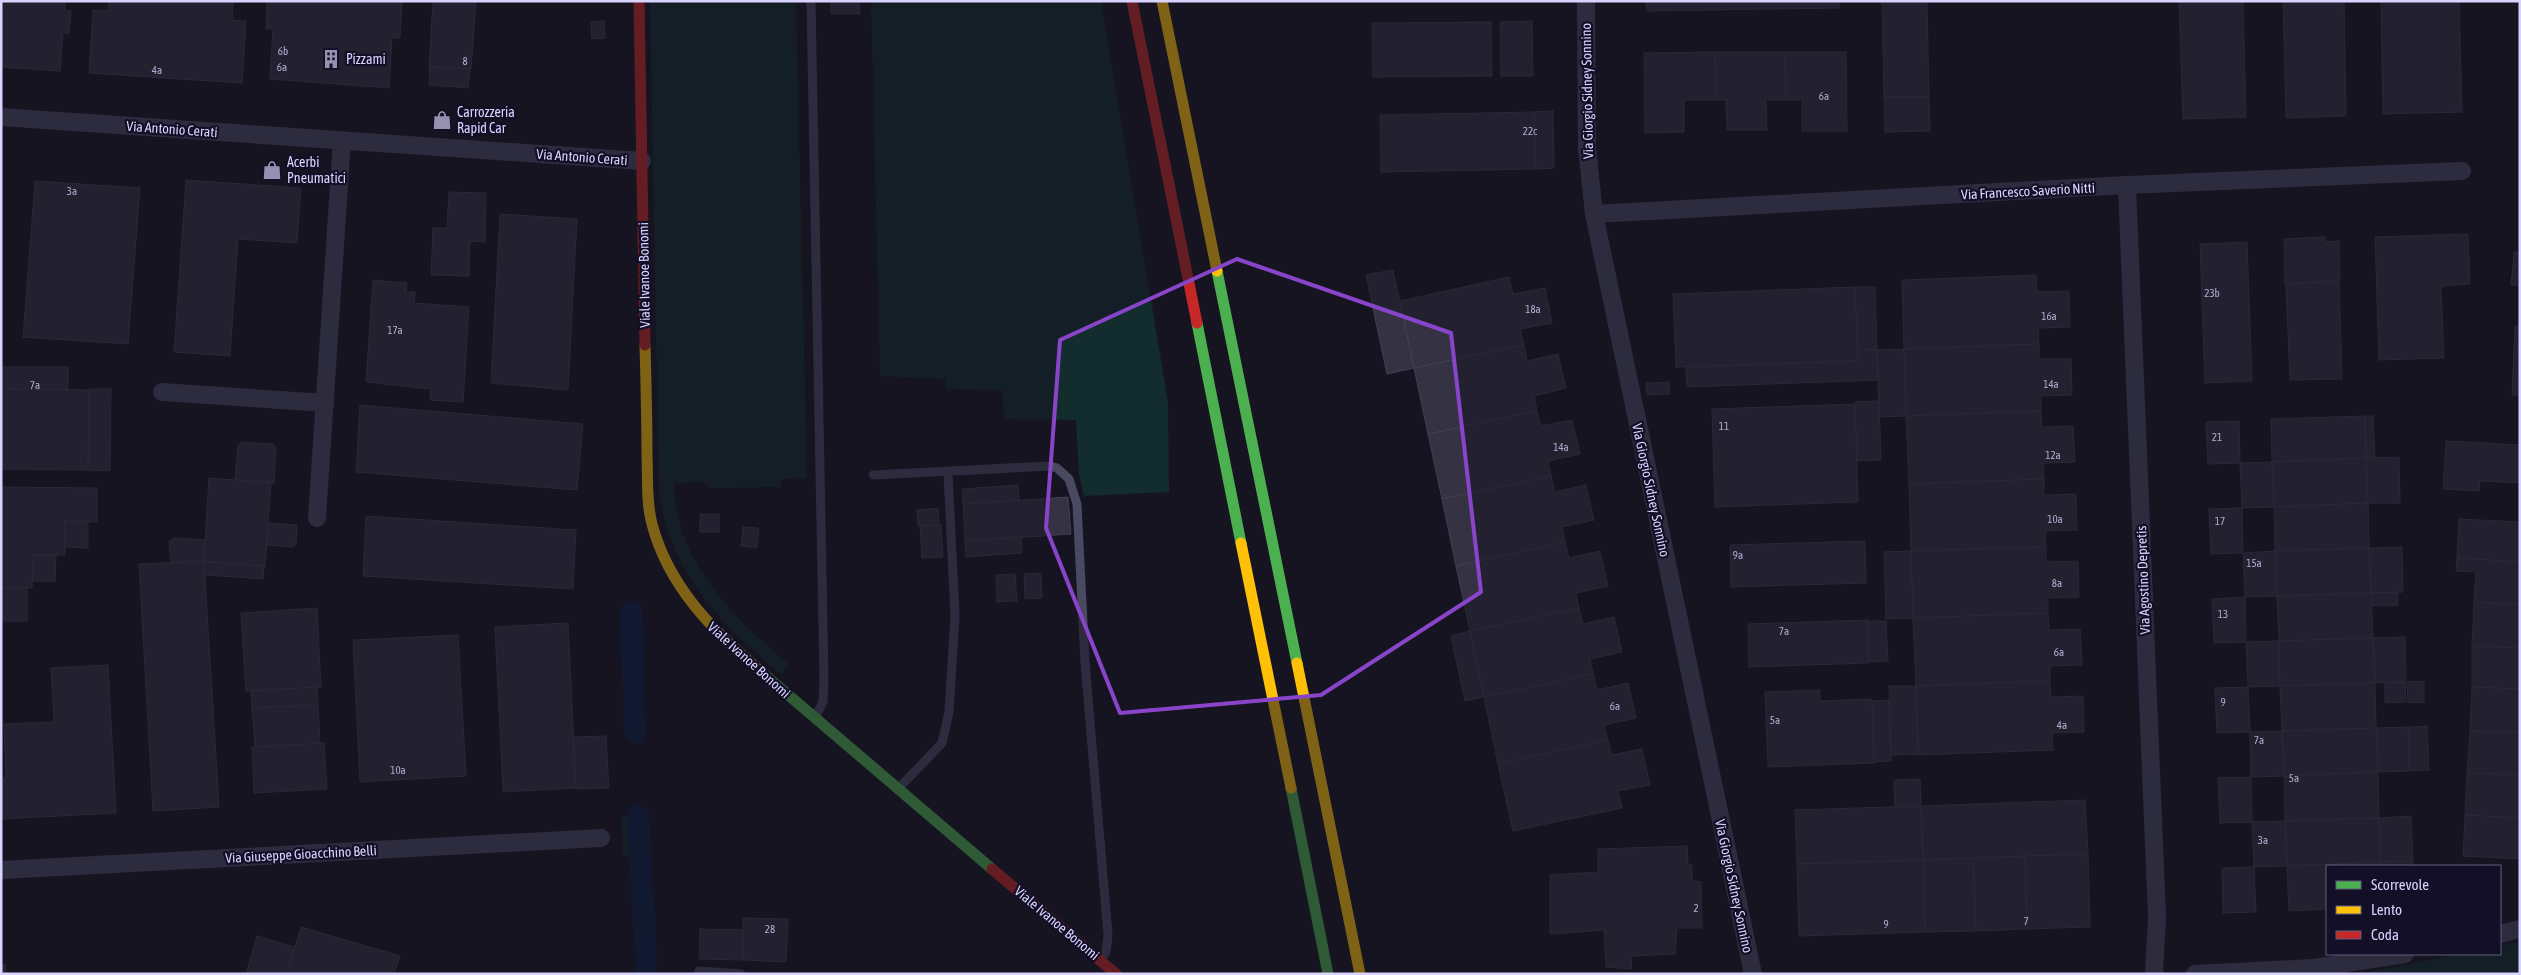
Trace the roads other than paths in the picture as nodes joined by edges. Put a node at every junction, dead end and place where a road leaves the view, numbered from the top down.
1 (639, 1) edge
2 (811, 1) edge
3 (1132, 1) edge
4 (1164, 1) edge
5 (1586, 1) edge
6 (1, 117) edge
7 (342, 140) junction
8 (642, 161) junction
9 (2462, 171) dead end
10 (2127, 185) junction
11 (1594, 214) junction
12 (162, 392) dead end
13 (324, 403) junction
14 (948, 473) junction
15 (874, 475) dead end
16 (317, 518) dead end
17 (815, 718) junction
18 (899, 788) junction
19 (601, 838) dead end
20 (1, 870) edge
21 (2520, 929) edge
22 (2501, 934) edge
23 (2398, 955) edge
24 (1100, 960) junction
25 (699, 971) dead end
26 (741, 974) edge
27 (1116, 974) edge
28 (1328, 974) edge
29 (1360, 974) edge
30 (1753, 974) edge
31 (2154, 974) edge
32 (2196, 974) edge

1 - 8 main road, Viale Ivanoe Bonomi
2 - 17 lane
3 - 28 main road
4 - 29 main road
5 - 11 street, Via Giorgio Sidney Sonnino
6 - 7 street, Via Antonio Cerati
7 - 8 street, Via Antonio Cerati
7 - 13 street
8 - 17 main road, Viale Ivanoe Bonomi
9 - 10 street, Via Francesco Saverio Nitti
10 - 11 street, Via Francesco Saverio Nitti
10 - 31 street, Via Agostino Depretis
11 - 30 street, Via Giorgio Sidney Sonnino
12 - 13 street
13 - 16 street
14 - 15 lane
14 - 18 lane
14 - 24 lane
17 - 18 main road, Viale Ivanoe Bonomi
18 - 24 main road, Viale Ivanoe Bonomi
19 - 20 street, Via Giuseppe Gioacchino Belli
21 - 22 street
23 - 32 street
24 - 27 main road, Viale Ivanoe Bonomi
25 - 26 lane

